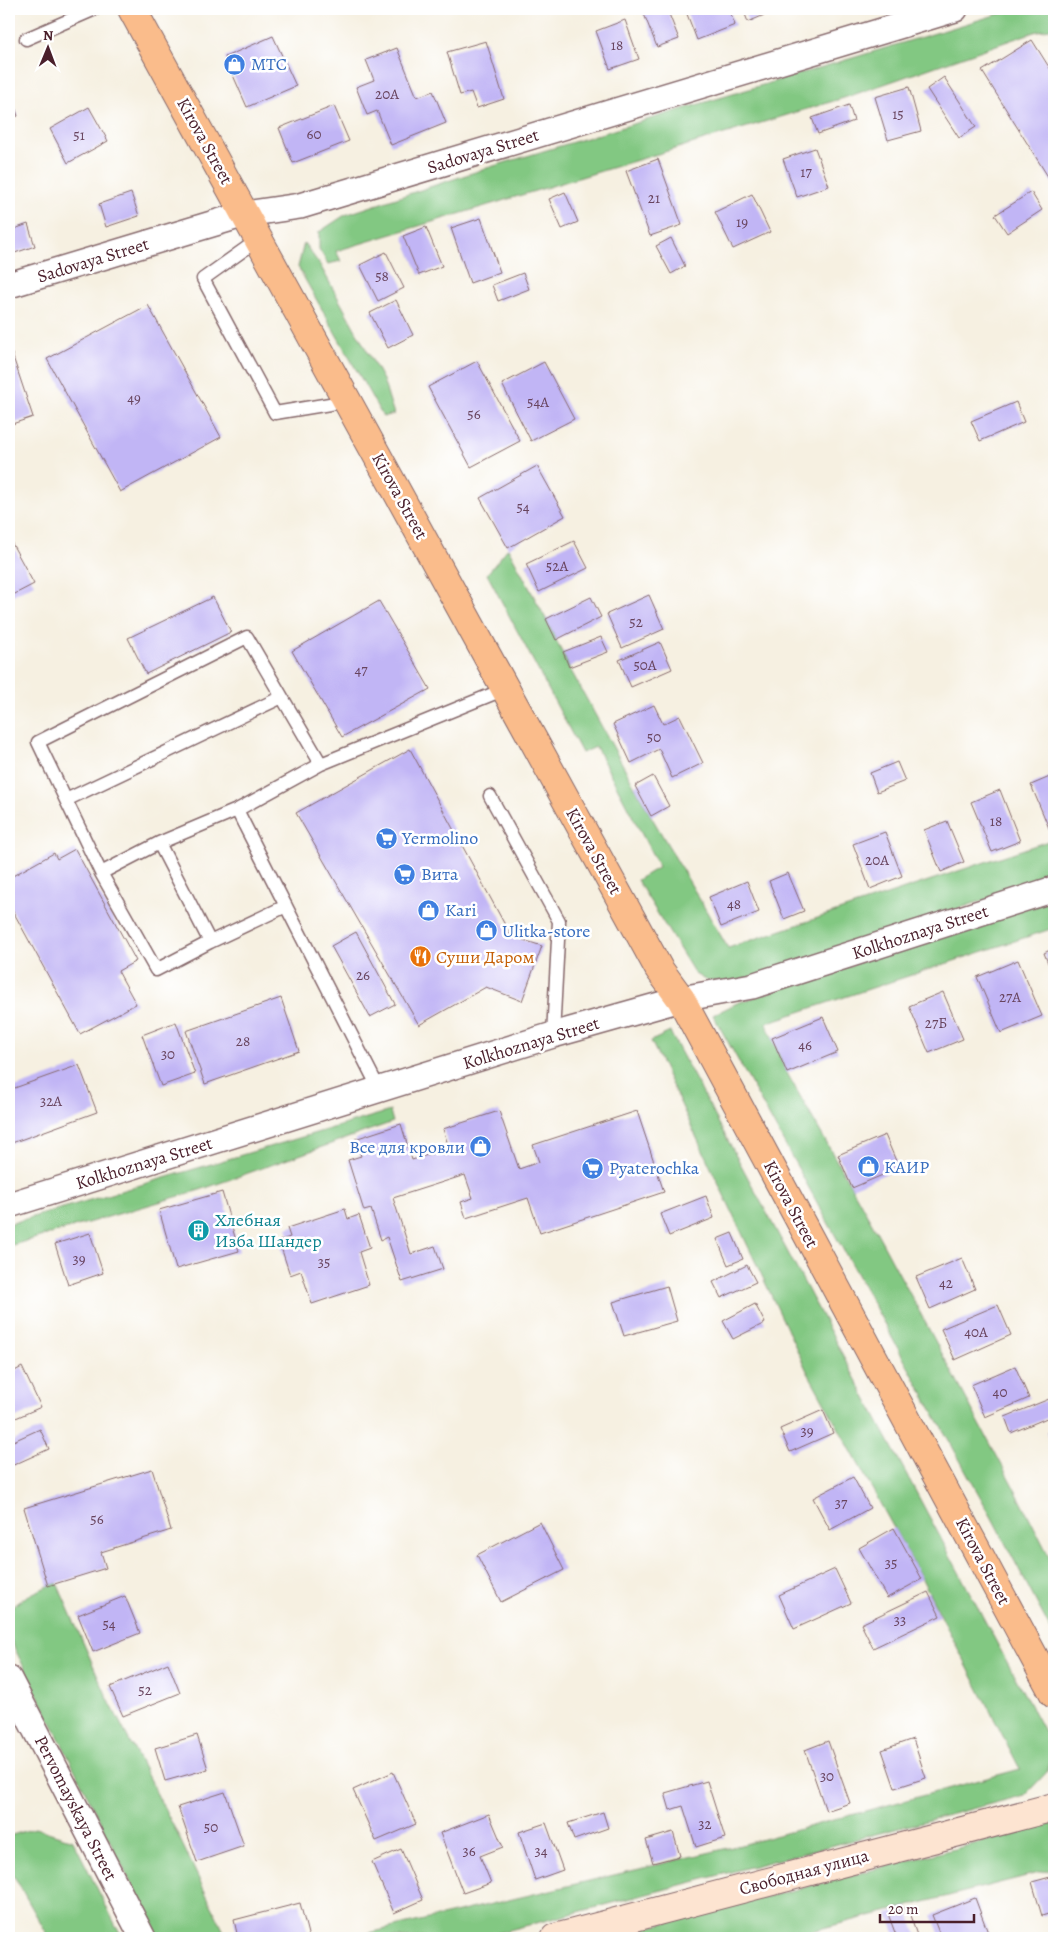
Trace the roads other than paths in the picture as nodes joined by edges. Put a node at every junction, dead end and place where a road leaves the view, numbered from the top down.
1 (95, 9) edge
2 (132, 9) edge
3 (955, 9) edge
4 (26, 39) dead end
5 (246, 214) junction
6 (259, 239) junction
7 (9, 285) edge
8 (348, 402) junction
9 (505, 689) junction
10 (282, 697) junction
11 (321, 764) junction
12 (490, 796) dead end
13 (66, 800) junction
14 (237, 810) junction
15 (159, 842) junction
16 (101, 873) junction
17 (1054, 889) edge
18 (286, 906) junction
19 (210, 942) junction
20 (681, 999) junction
21 (554, 1035) junction
22 (379, 1089) junction
23 (9, 1205) edge
24 (9, 1679) edge
25 (1054, 1694) edge
26 (1054, 1807) edge
27 (143, 1938) edge
28 (555, 1938) edge

1 - 4 lane
2 - 5 main road, Kirova Street
3 - 5 street, Sadovaya Street
5 - 6 main road, Kirova Street
5 - 7 street, Sadovaya Street
6 - 8 main road, Kirova Street
6 - 8 lane
8 - 9 main road, Kirova Street
9 - 11 lane
9 - 20 main road, Kirova Street
10 - 11 lane
10 - 13 lane
10 - 13 lane
11 - 14 lane
12 - 21 lane
13 - 16 lane
14 - 15 lane
14 - 18 lane
15 - 16 lane
15 - 19 lane
16 - 19 lane
17 - 20 street, Kolkhoznaya Street
18 - 19 lane
18 - 22 lane
20 - 21 street, Kolkhoznaya Street
20 - 25 main road, Kirova Street
21 - 22 street, Kolkhoznaya Street
22 - 23 street, Kolkhoznaya Street
24 - 27 street, Pervomayskaya Street
26 - 28 street, Свободная улица

